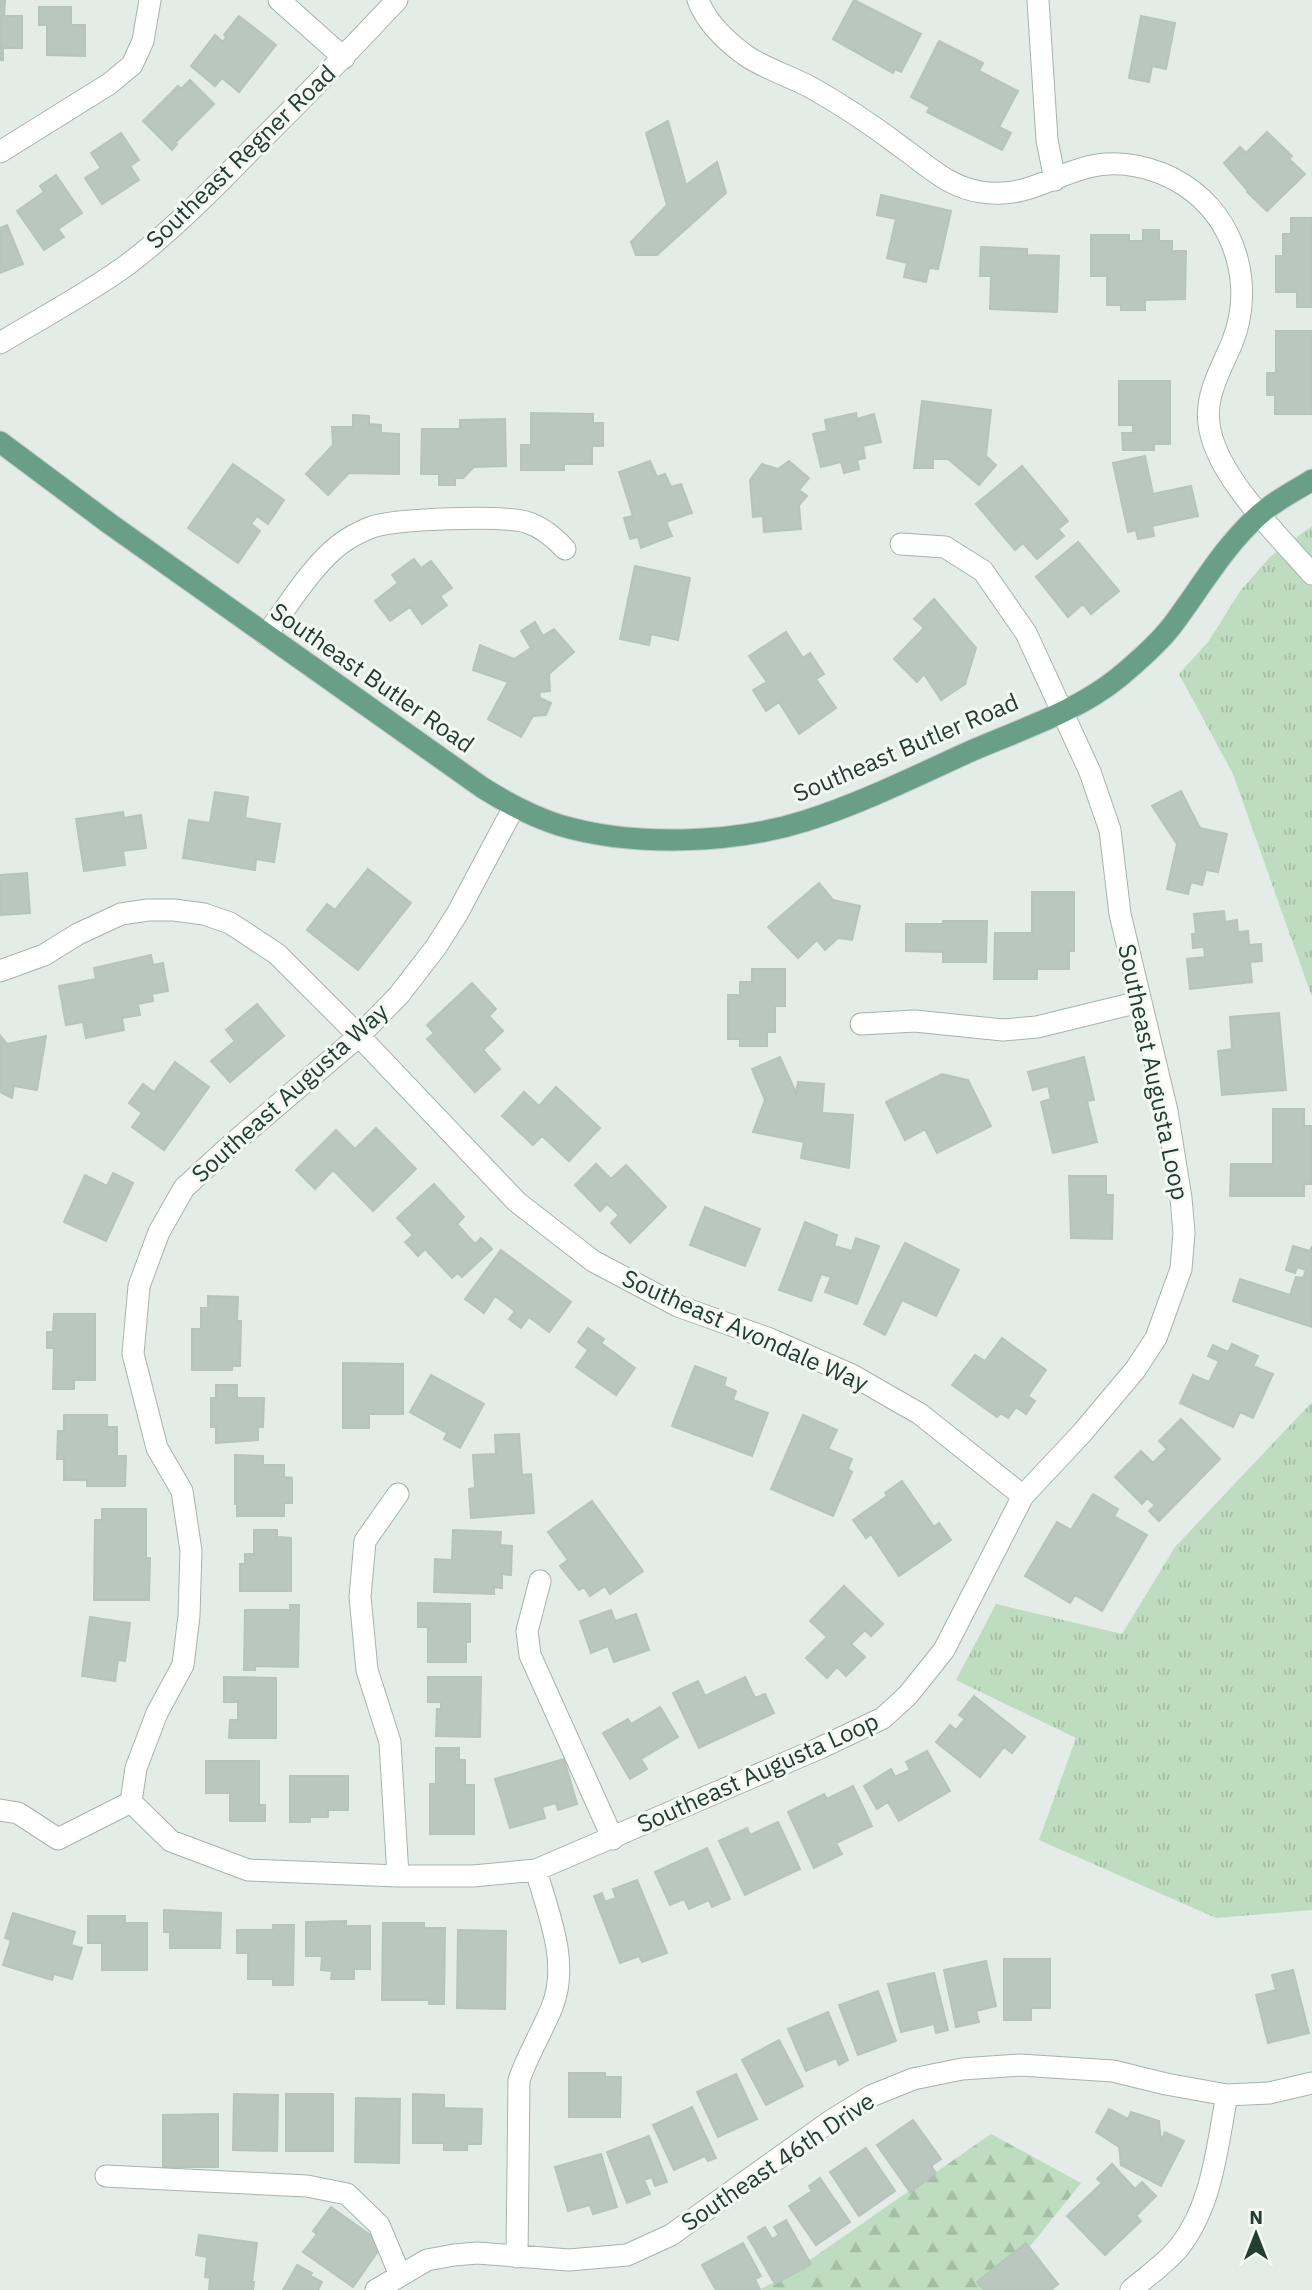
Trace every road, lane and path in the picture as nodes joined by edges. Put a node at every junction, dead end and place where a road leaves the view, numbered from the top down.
1 (150, 0) edge
2 (279, 0) edge
3 (397, 0) edge
4 (698, 0) edge
5 (1038, 0) edge
6 (344, 58) junction
7 (0, 152) edge
8 (1055, 180) junction
9 (0, 343) edge
10 (0, 442) edge
11 (1312, 480) edge
12 (1260, 513) junction
13 (901, 544) dead end
14 (565, 549) dead end
15 (1312, 574) edge
16 (266, 635) junction
17 (1062, 711) junction
18 (514, 807) junction
19 (0, 971) edge
20 (1139, 1002) junction
21 (861, 1024) dead end
22 (359, 1037) junction
23 (398, 1494) dead end
24 (1023, 1496) junction
25 (540, 1581) dead end
26 (131, 1802) junction
27 (0, 1810) edge
28 (613, 1839) junction
29 (536, 1870) junction
30 (398, 1877) junction
31 (1312, 2083) edge
32 (1227, 2095) junction
33 (106, 2176) dead end
34 (517, 2257) junction
35 (400, 2275) junction
36 (376, 2290) edge
37 (1131, 2290) edge

1 - 7 street
2 - 6 street
3 - 6 street, Southeast Regner Road
4 - 8 street
5 - 8 street
6 - 9 street, Southeast Regner Road
8 - 12 street
10 - 16 main road, Southeast Butler Road
11 - 12 main road, Southeast Butler Road
12 - 15 street
12 - 17 main road, Southeast Butler Road
13 - 17 street, Southeast Augusta Loop
14 - 16 street
16 - 18 main road, Southeast Butler Road
17 - 18 main road, Southeast Butler Road
17 - 20 street, Southeast Augusta Loop
18 - 22 street, Southeast Augusta Way
19 - 22 street, Southeast Avondale Way
20 - 21 street
20 - 24 street, Southeast Augusta Loop
22 - 24 street, Southeast Avondale Way
22 - 26 street, Southeast Augusta Way
23 - 30 street
24 - 28 street, Southeast Augusta Loop
25 - 28 street
26 - 27 street
26 - 30 street, Southeast Augusta Loop
28 - 29 street, Southeast Augusta Loop
29 - 30 street, Southeast Augusta Loop
29 - 34 street
31 - 32 street, Southeast 46th Drive
32 - 34 street, Southeast 46th Drive
32 - 37 street
33 - 35 street
34 - 35 street, Southeast 46th Drive
35 - 36 street, Southeast 46th Drive

